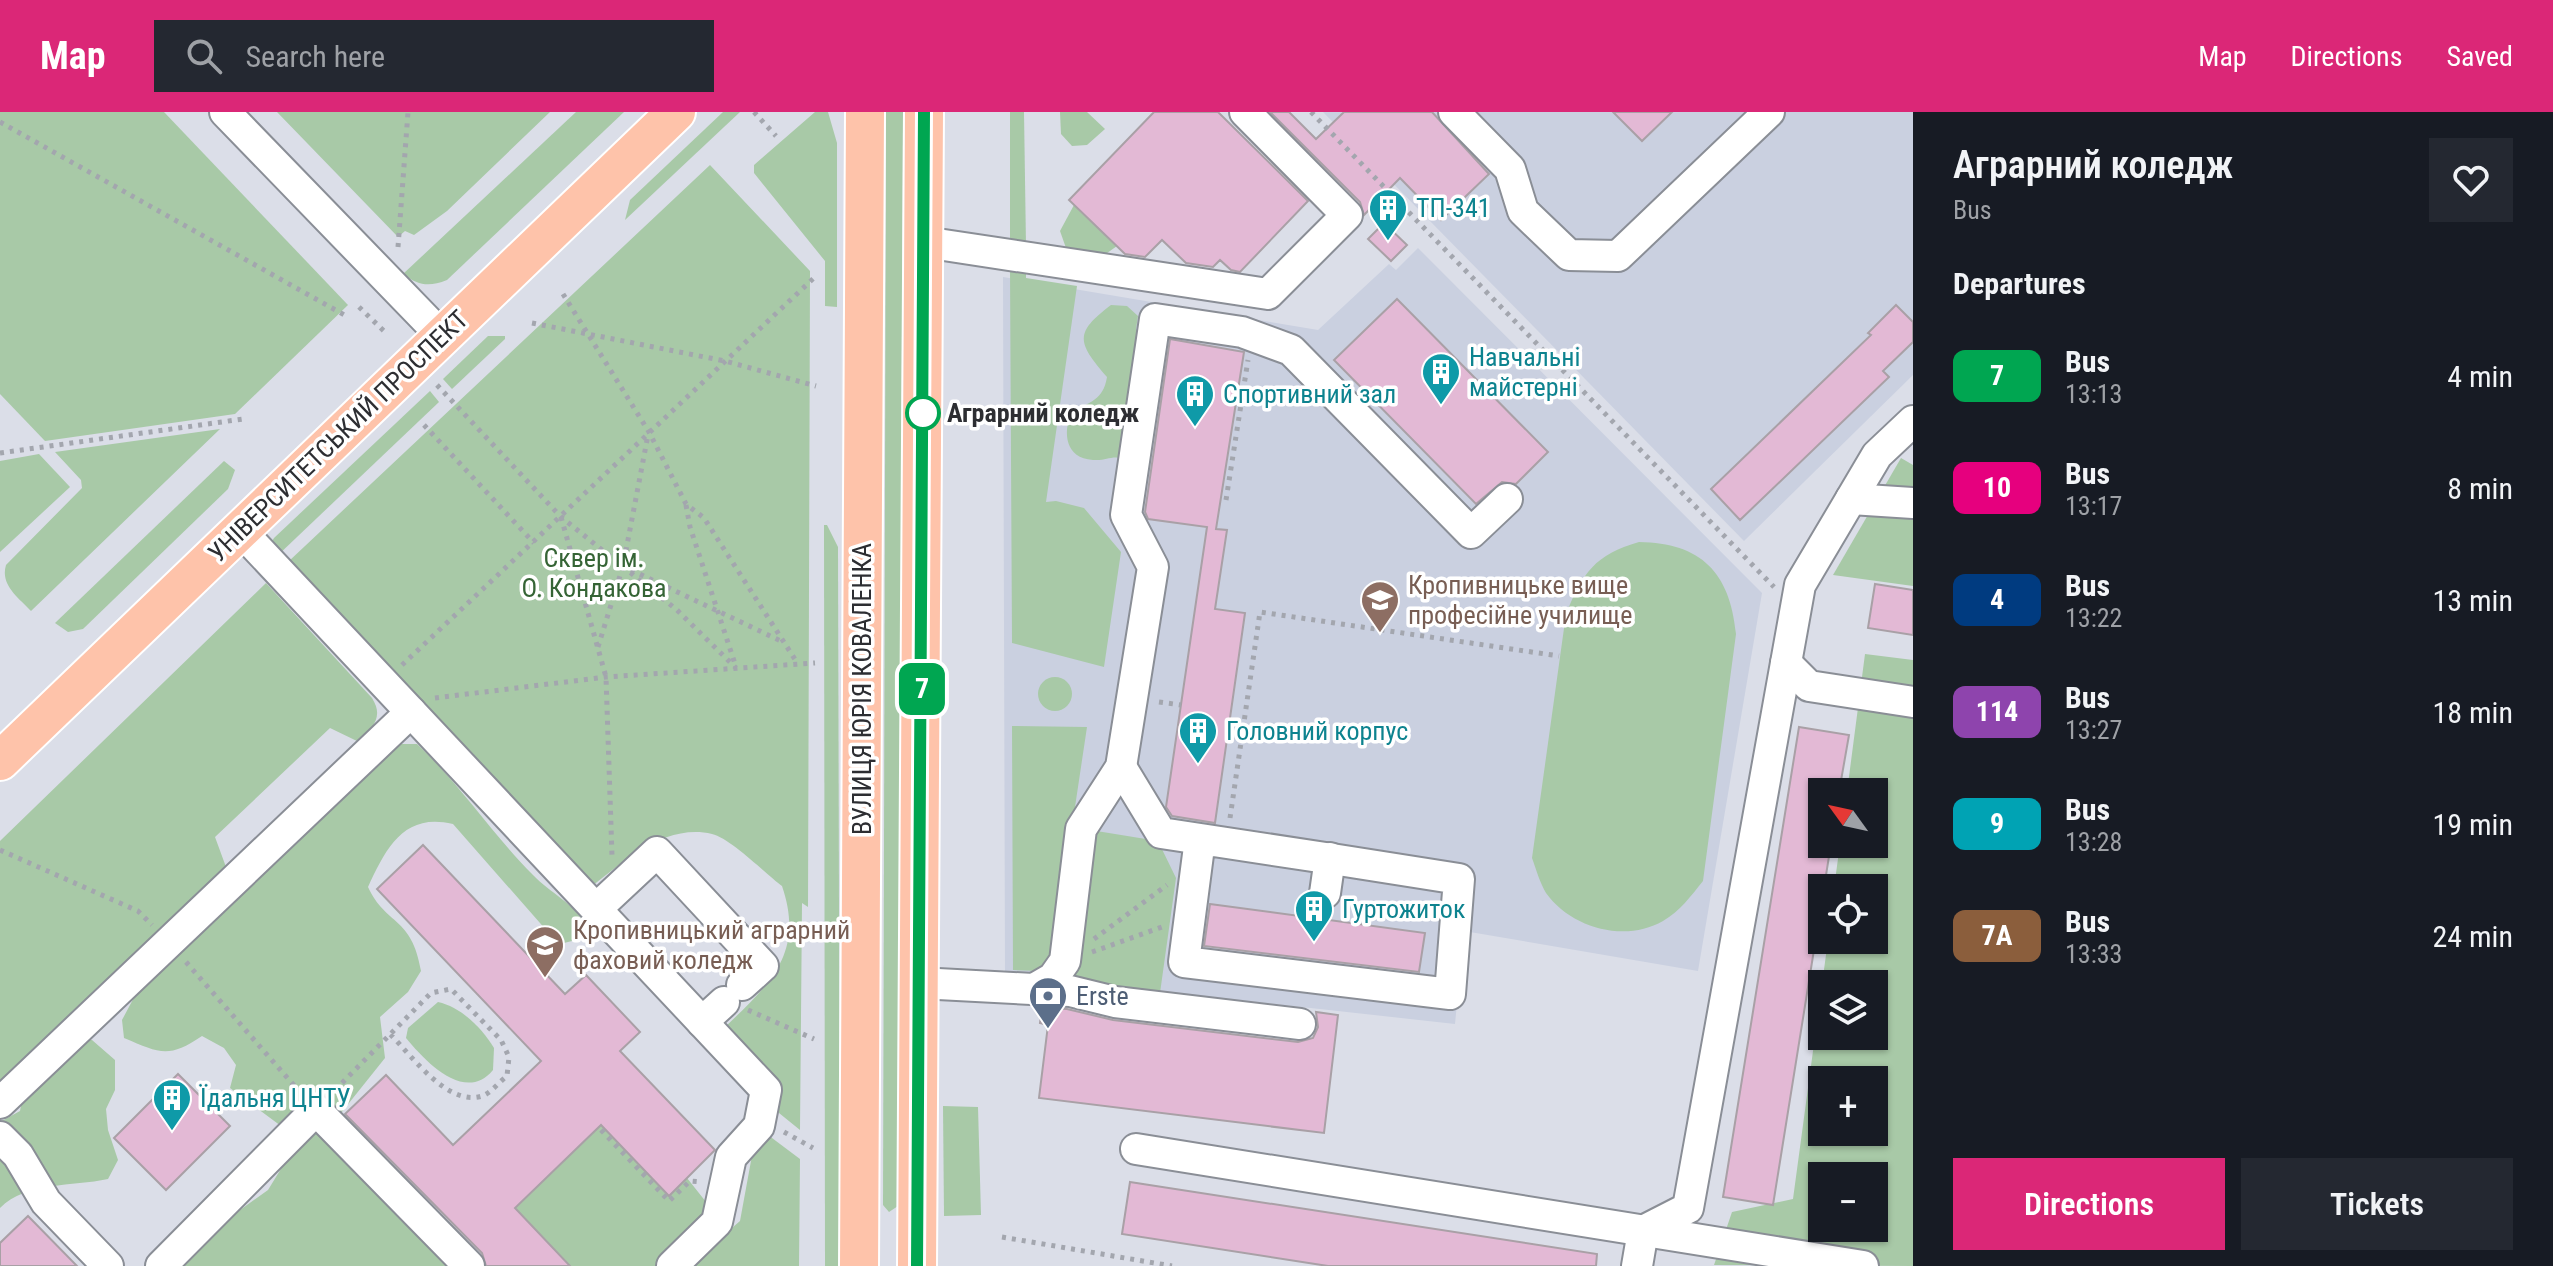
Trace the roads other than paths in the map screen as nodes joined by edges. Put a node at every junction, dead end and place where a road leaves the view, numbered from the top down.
1 (225, 112) edge
2 (676, 112) edge
3 (924, 112) edge
4 (1245, 112) edge
5 (1454, 112) edge
6 (1769, 112) edge
7 (858, 119) edge
8 (924, 242) junction
9 (442, 336) junction
10 (1913, 421) edge
11 (1507, 499) dead end
12 (1851, 499) junction
13 (1913, 503) edge
14 (240, 530) junction
15 (1786, 663) junction
16 (1874, 696) junction
17 (399, 699) junction
18 (1913, 702) edge
19 (1913, 712) edge
20 (0, 761) edge
21 (1121, 767) junction
22 (1208, 848) junction
23 (1330, 858) junction
24 (1325, 893) dead end
25 (604, 901) junction
26 (919, 983) junction
27 (1034, 989) junction
28 (723, 1003) junction
29 (1300, 1024) dead end
30 (0, 1103) edge
31 (0, 1137) edge
32 (1136, 1149) dead end
33 (1643, 1231) junction
34 (108, 1266) edge
35 (161, 1266) edge
36 (469, 1266) edge
37 (672, 1266) edge
38 (859, 1266) edge
39 (917, 1266) edge
40 (1637, 1266) edge
41 (1863, 1266) edge

1 - 9 lane
2 - 9 main road, УНІВЕРСИТЕТСЬКИЙ ПРОСПЕКТ
3 - 8 main road
4 - 8 lane
5 - 6 lane
7 - 38 main road, ВУЛИЦЯ ЮРІЯ КОВАЛЕНКА
8 - 26 main road
9 - 14 main road, УНІВЕРСИТЕТСЬКИЙ ПРОСПЕКТ
10 - 12 lane
11 - 21 lane
12 - 13 lane
12 - 15 lane
14 - 17 lane
14 - 20 main road, УНІВЕРСИТЕТСЬКИЙ ПРОСПЕКТ
15 - 16 lane
15 - 33 lane
16 - 18 lane
16 - 19 lane
17 - 25 lane
17 - 30 lane
21 - 22 lane
21 - 27 lane
22 - 23 lane
22 - 23 lane
23 - 24 lane
25 - 28 lane
25 - 28 lane
26 - 27 lane
26 - 39 main road
27 - 29 lane
28 - 37 lane
31 - 34 lane
32 - 33 lane
33 - 40 lane
33 - 41 lane
35 - 36 lane

